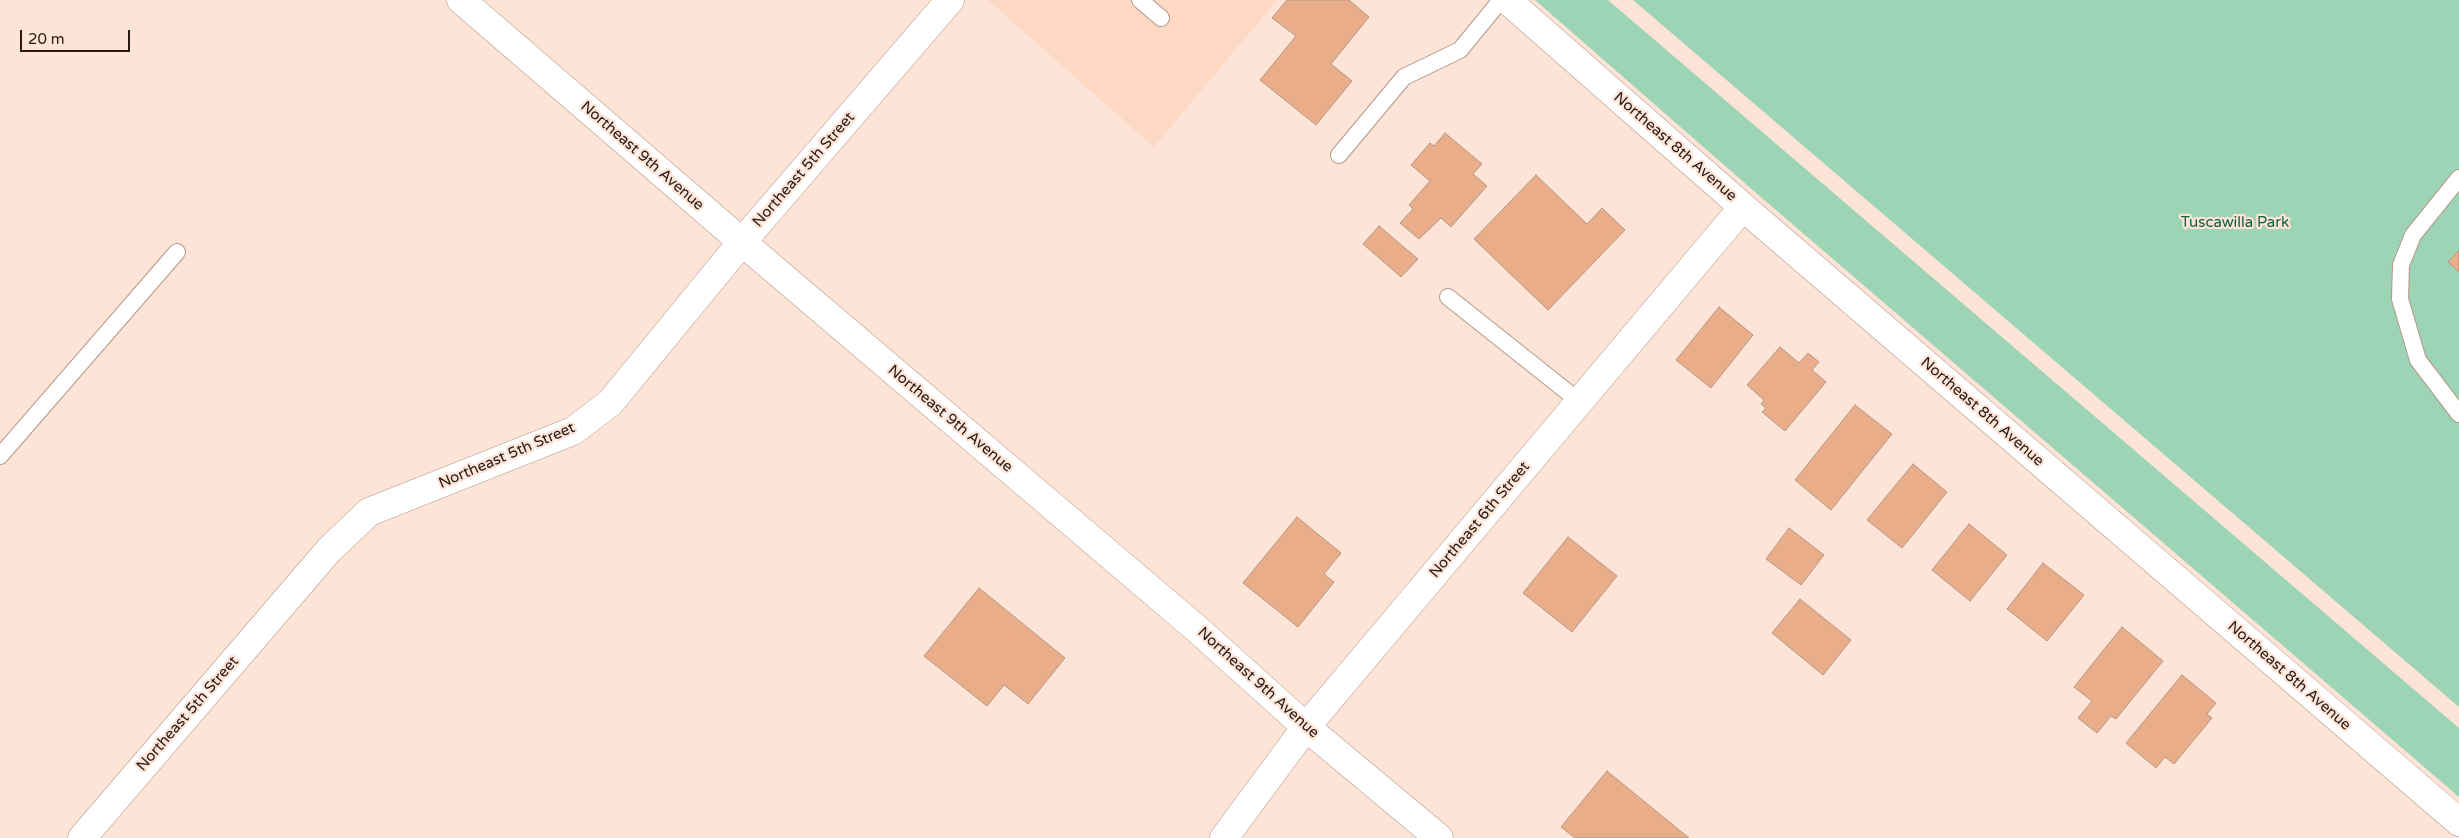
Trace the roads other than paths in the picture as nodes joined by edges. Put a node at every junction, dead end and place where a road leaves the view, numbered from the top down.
1 (461, 0) edge
2 (950, 0) edge
3 (1140, 0) edge
4 (1501, 0) edge
5 (1507, 0) edge
6 (1161, 18) dead end
7 (1339, 155) dead end
8 (2459, 178) edge
9 (1743, 207) junction
10 (742, 242) junction
11 (177, 252) dead end
12 (1448, 297) dead end
13 (1580, 402) junction
14 (2459, 414) edge
15 (0, 456) edge
16 (1306, 727) junction
17 (2459, 822) edge
18 (82, 838) edge
19 (1224, 838) edge
20 (1439, 838) edge

1 - 10 street, Northeast 9th Avenue
2 - 10 street, Northeast 5th Street
3 - 6 lane
4 - 7 lane
5 - 9 street, Northeast 8th Avenue
8 - 14 lane
9 - 13 street, Northeast 6th Street
9 - 17 street, Northeast 8th Avenue
10 - 16 street, Northeast 9th Avenue
10 - 18 street, Northeast 5th Street
11 - 15 lane
12 - 13 lane
13 - 16 street, Northeast 6th Street
16 - 19 street, Northeast 6th Street
16 - 20 street, Northeast 9th Avenue

